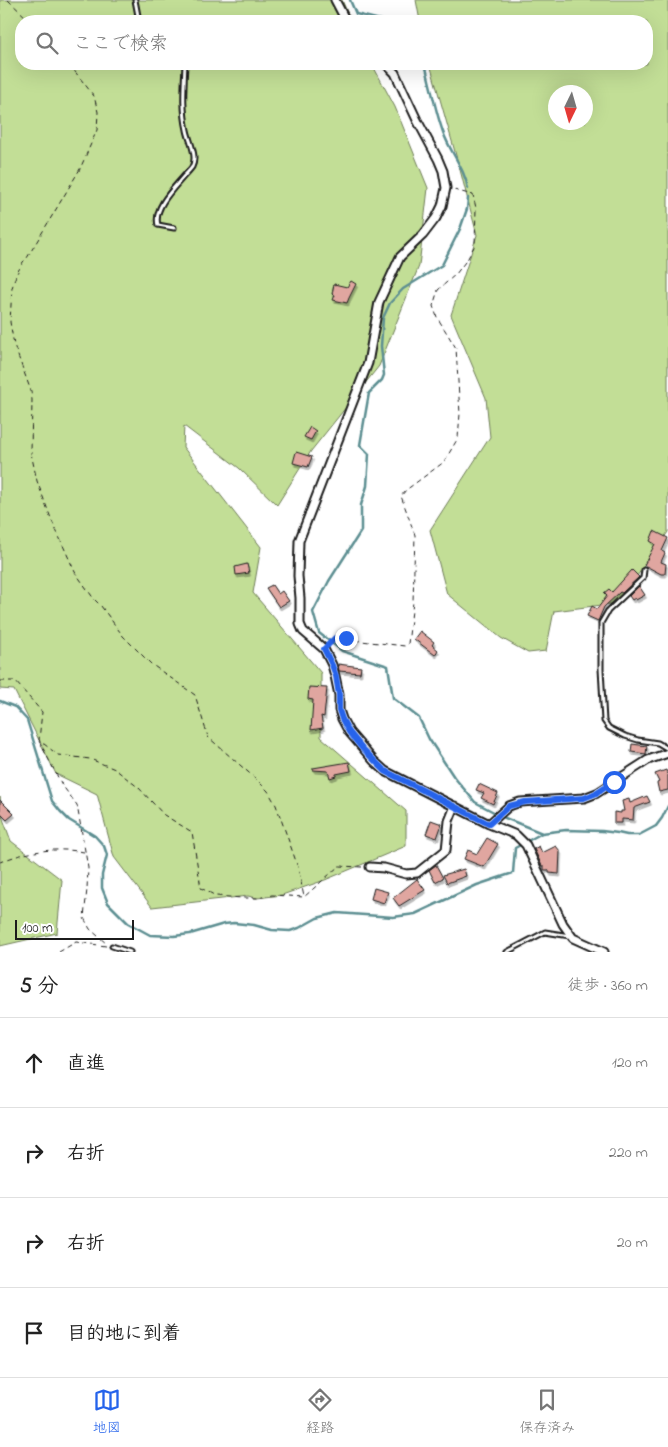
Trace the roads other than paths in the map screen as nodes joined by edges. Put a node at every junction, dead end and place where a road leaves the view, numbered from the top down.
1 (135, 0) edge
2 (335, 0) edge
3 (138, 15) edge
4 (343, 15) edge
5 (185, 70) edge
6 (392, 70) edge
7 (174, 228) dead end
8 (644, 570) dead end
9 (668, 749) edge
10 (668, 753) edge
11 (455, 806) junction
12 (489, 824) junction
13 (370, 868) road end
14 (570, 936) junction
15 (112, 946) road end
16 (130, 952) edge
17 (507, 952) edge
18 (604, 952) edge

1 - 3 lane
2 - 4 street
5 - 7 lane
6 - 11 street
8 - 9 lane
10 - 12 street
11 - 12 street
11 - 13 street
12 - 14 street
14 - 17 lane
14 - 18 street
15 - 16 lane

